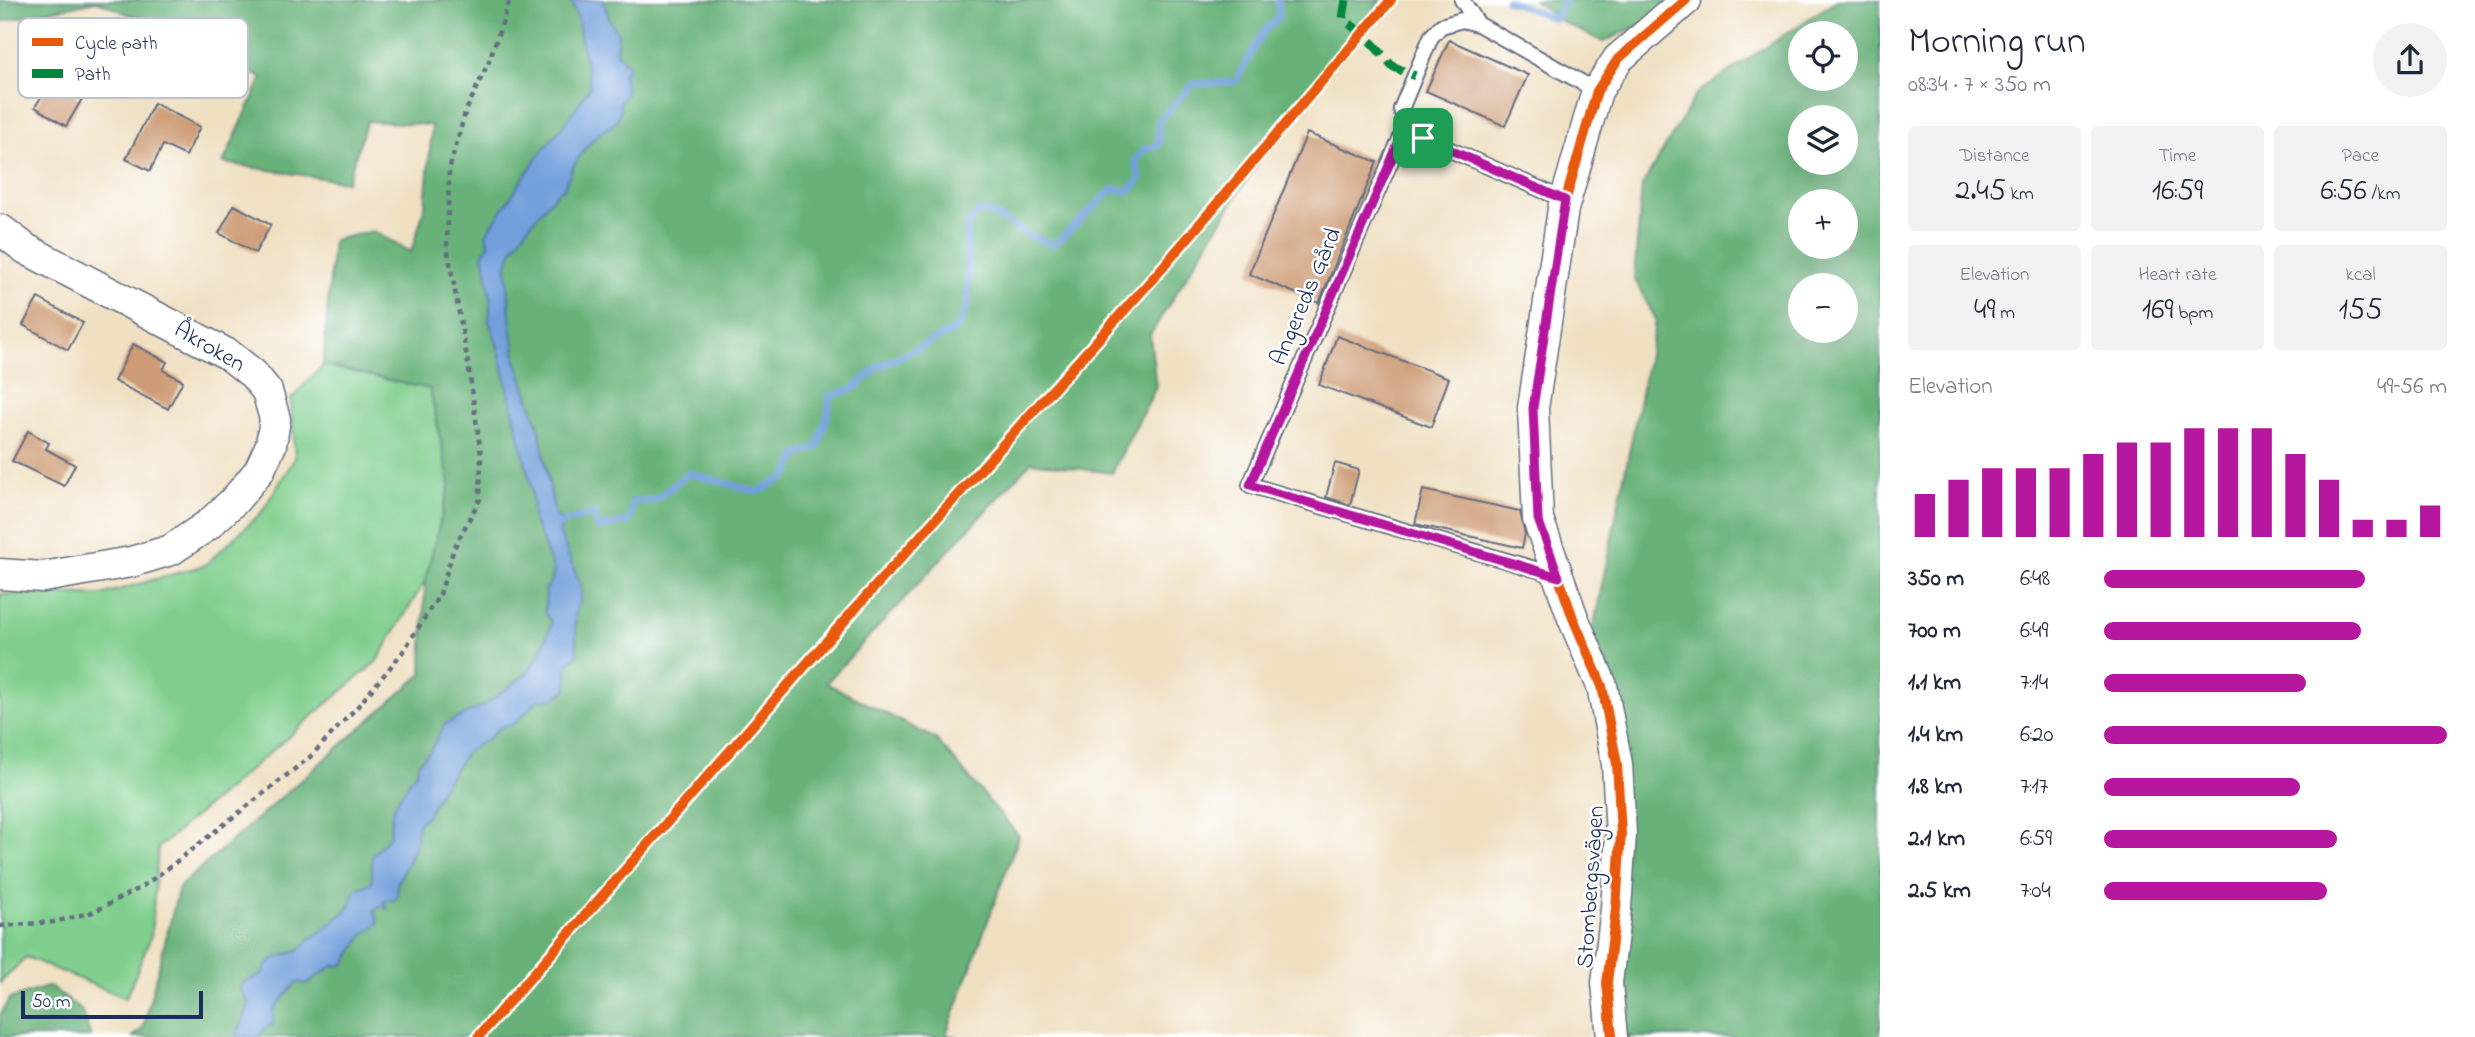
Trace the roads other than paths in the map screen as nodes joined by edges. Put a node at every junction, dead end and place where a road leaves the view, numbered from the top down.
1 (1461, 0) edge
2 (1686, 0) edge
3 (1478, 24) junction
4 (1597, 91) junction
5 (1406, 126) junction
6 (1565, 200) junction
7 (1, 230) edge
8 (0, 574) edge
9 (1559, 577) junction
10 (1612, 1037) edge

1 - 3 lane
2 - 4 street, Stombergsvägen
3 - 4 lane
3 - 5 lane, Angereds Gård
4 - 6 street, Stombergsvägen
5 - 6 lane
5 - 9 lane, Angereds Gård
6 - 9 street, Stombergsvägen
7 - 8 street, Åkroken
9 - 10 street, Stombergsvägen

